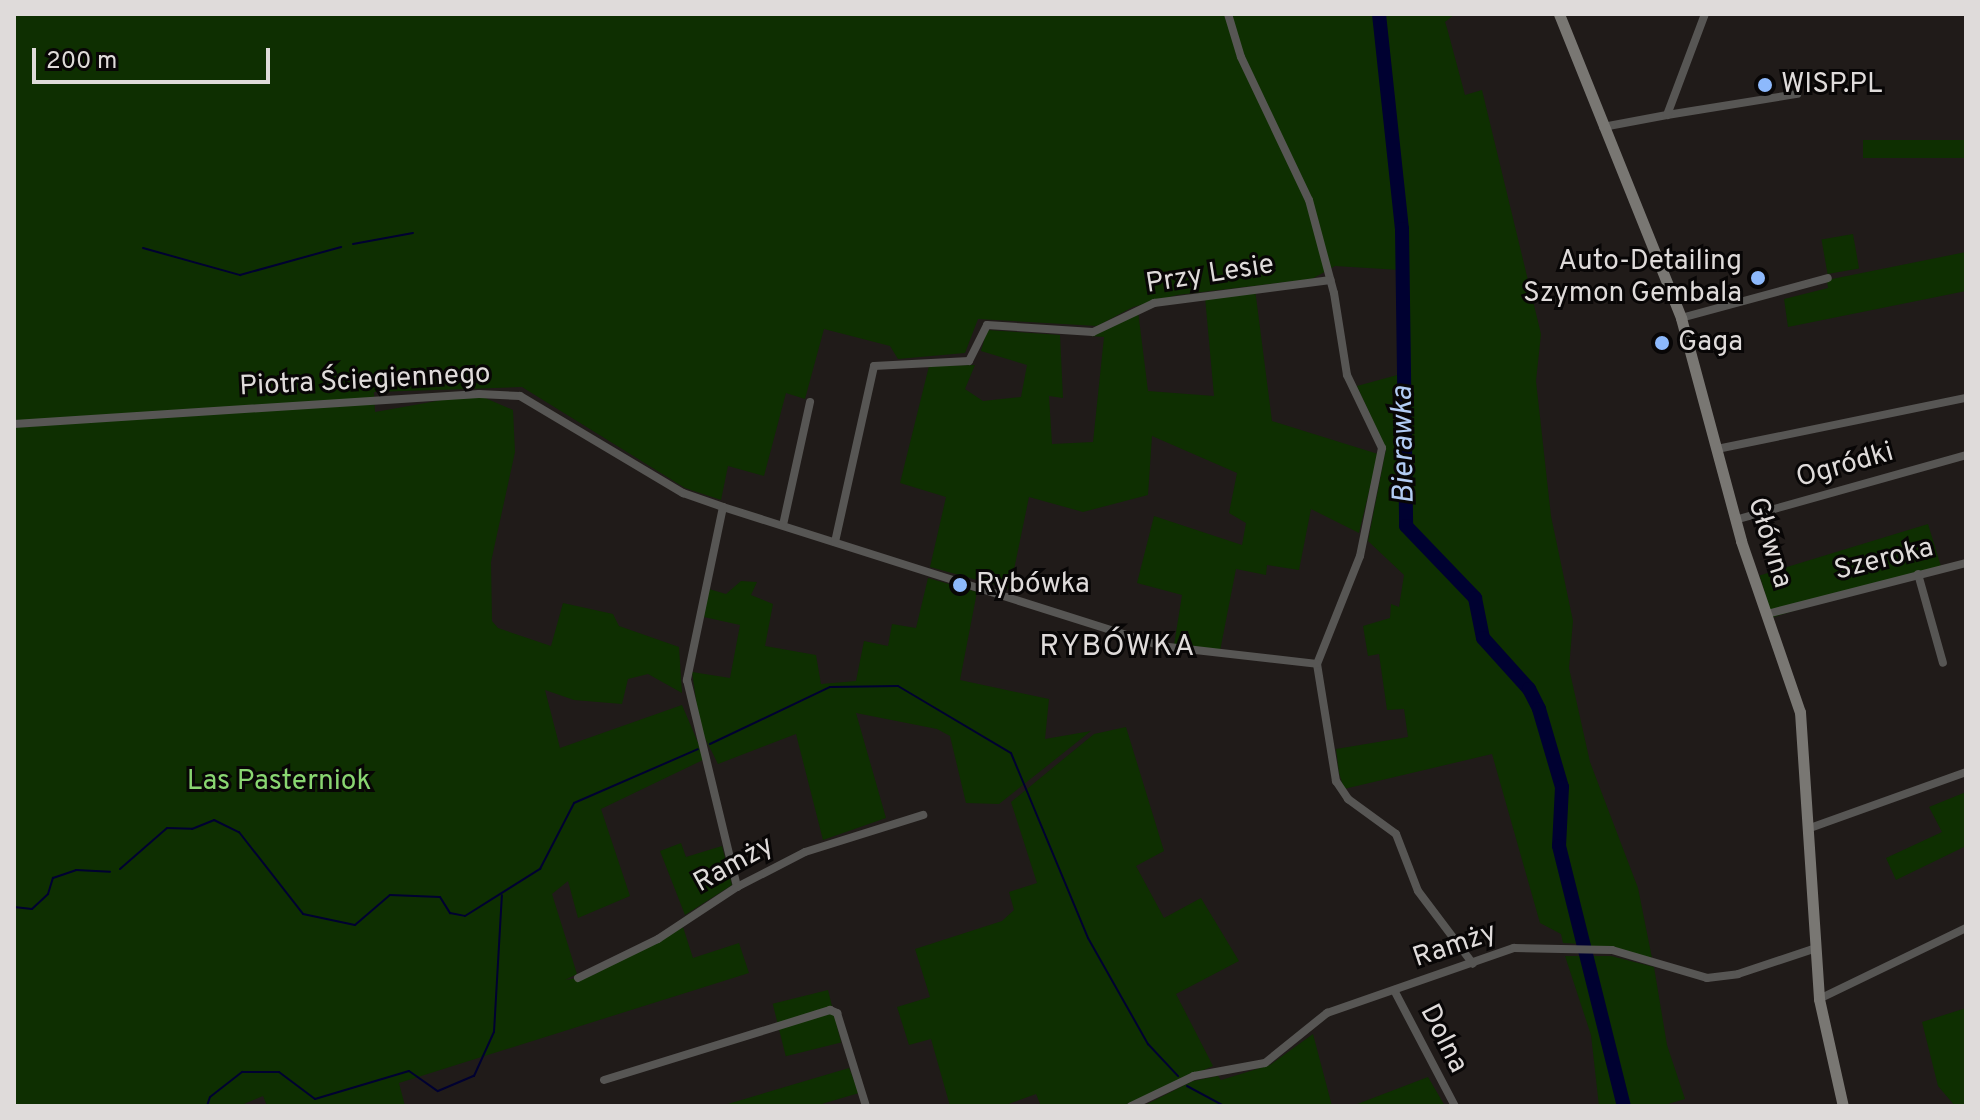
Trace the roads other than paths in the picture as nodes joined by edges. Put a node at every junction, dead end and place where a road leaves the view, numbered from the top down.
1 (1228, 14) edge
2 (1559, 14) edge
3 (1705, 14) edge
4 (1797, 94) dead end
5 (1667, 115) junction
6 (1603, 127) junction
7 (1828, 278) dead end
8 (1331, 280) junction
9 (1681, 318) junction
10 (1966, 398) edge
11 (810, 402) dead end
12 (14, 424) edge
13 (1717, 449) junction
14 (1966, 455) edge
15 (723, 507) junction
16 (1735, 520) junction
17 (783, 525) junction
18 (835, 542) junction
19 (1966, 563) edge
20 (1918, 574) junction
21 (1767, 614) junction
22 (1943, 663) dead end
23 (1317, 664) junction
24 (1966, 772) edge
25 (923, 815) dead end
26 (1810, 828) junction
27 (737, 887) junction
28 (1966, 928) edge
29 (1816, 948) junction
30 (1473, 964) junction
31 (578, 978) dead end
32 (1394, 990) junction
33 (1819, 999) junction
34 (604, 1080) dead end
35 (866, 1106) edge
36 (1131, 1106) edge
37 (1455, 1106) edge
38 (1843, 1106) edge

1 - 8 street
2 - 6 main road, Główna
3 - 5 street
4 - 5 street
5 - 6 street
6 - 9 main road, Główna
7 - 9 street
8 - 18 street, Przy Lesie
8 - 23 street
9 - 13 main road, Główna
10 - 13 street
11 - 17 street
12 - 15 street, Piotra Ściegiennego
13 - 16 main road, Główna
14 - 16 street, Ogródki
15 - 17 street, Piotra Ściegiennego
15 - 27 street
16 - 21 main road, Główna
17 - 18 street, Piotra Ściegiennego
18 - 23 street, Piotra Ściegiennego
19 - 20 street, Szeroka
20 - 21 street, Szeroka
20 - 22 street
21 - 26 main road, Główna
23 - 30 street
24 - 26 street
25 - 27 street, Ramży
26 - 29 main road, Główna
27 - 31 street, Ramży
28 - 33 street
29 - 30 street, Ramży
29 - 33 main road, Główna
30 - 32 street, Ramży
32 - 36 street, Ramży
32 - 37 street, Dolna
33 - 38 main road, Główna
34 - 35 street

